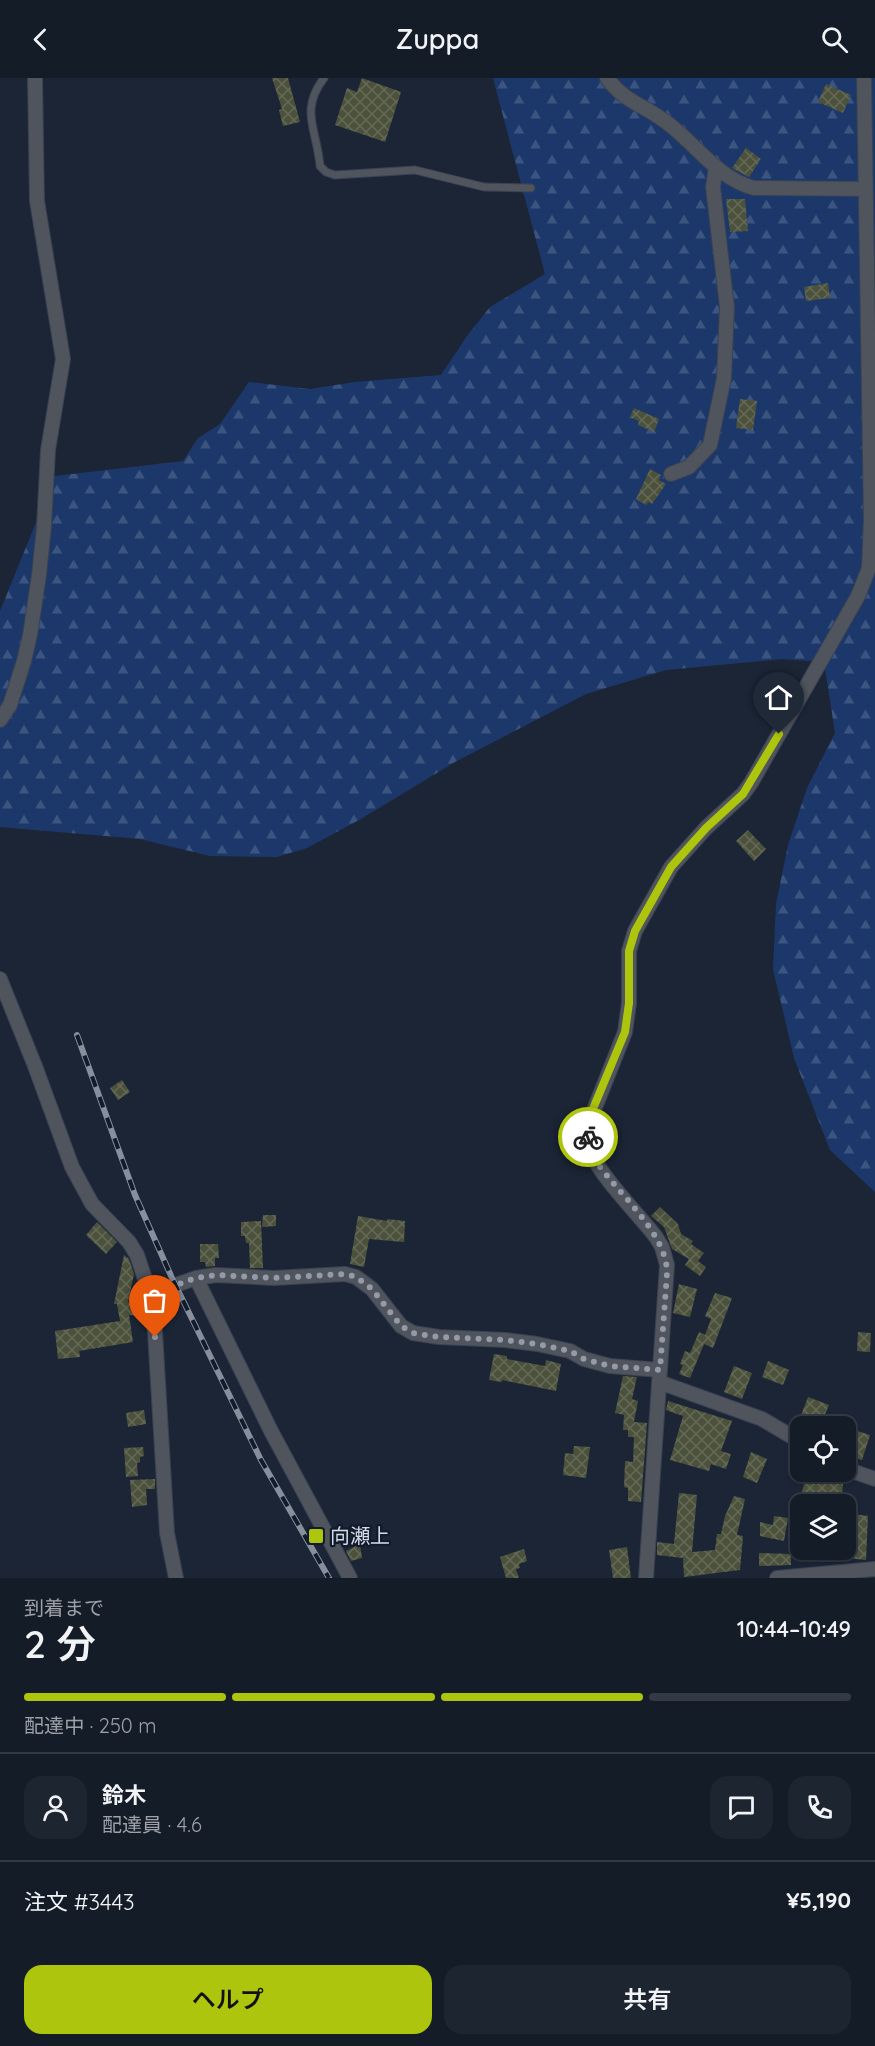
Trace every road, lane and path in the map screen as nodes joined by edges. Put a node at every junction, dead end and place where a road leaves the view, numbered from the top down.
1 (35, 78) edge
2 (324, 78) edge
3 (607, 78) edge
4 (864, 78) edge
5 (716, 167) junction
6 (531, 188) dead end
7 (866, 189) junction
8 (872, 302) edge
9 (671, 474) dead end
10 (0, 720) edge
11 (0, 979) edge
12 (196, 1278) junction
13 (150, 1294) junction
14 (660, 1376) junction
15 (790, 1436) edge
16 (856, 1472) edge
17 (875, 1479) edge
18 (875, 1569) edge
19 (176, 1578) edge
20 (350, 1578) edge
21 (646, 1578) edge
22 (777, 1578) edge

1 - 10 street
2 - 6 lane
3 - 5 street
4 - 7 street
5 - 7 street
5 - 9 street
7 - 8 street
8 - 14 street
11 - 13 street
12 - 13 street
12 - 14 street
12 - 20 street
13 - 19 street
14 - 15 street
14 - 21 street
16 - 17 street
18 - 22 street

